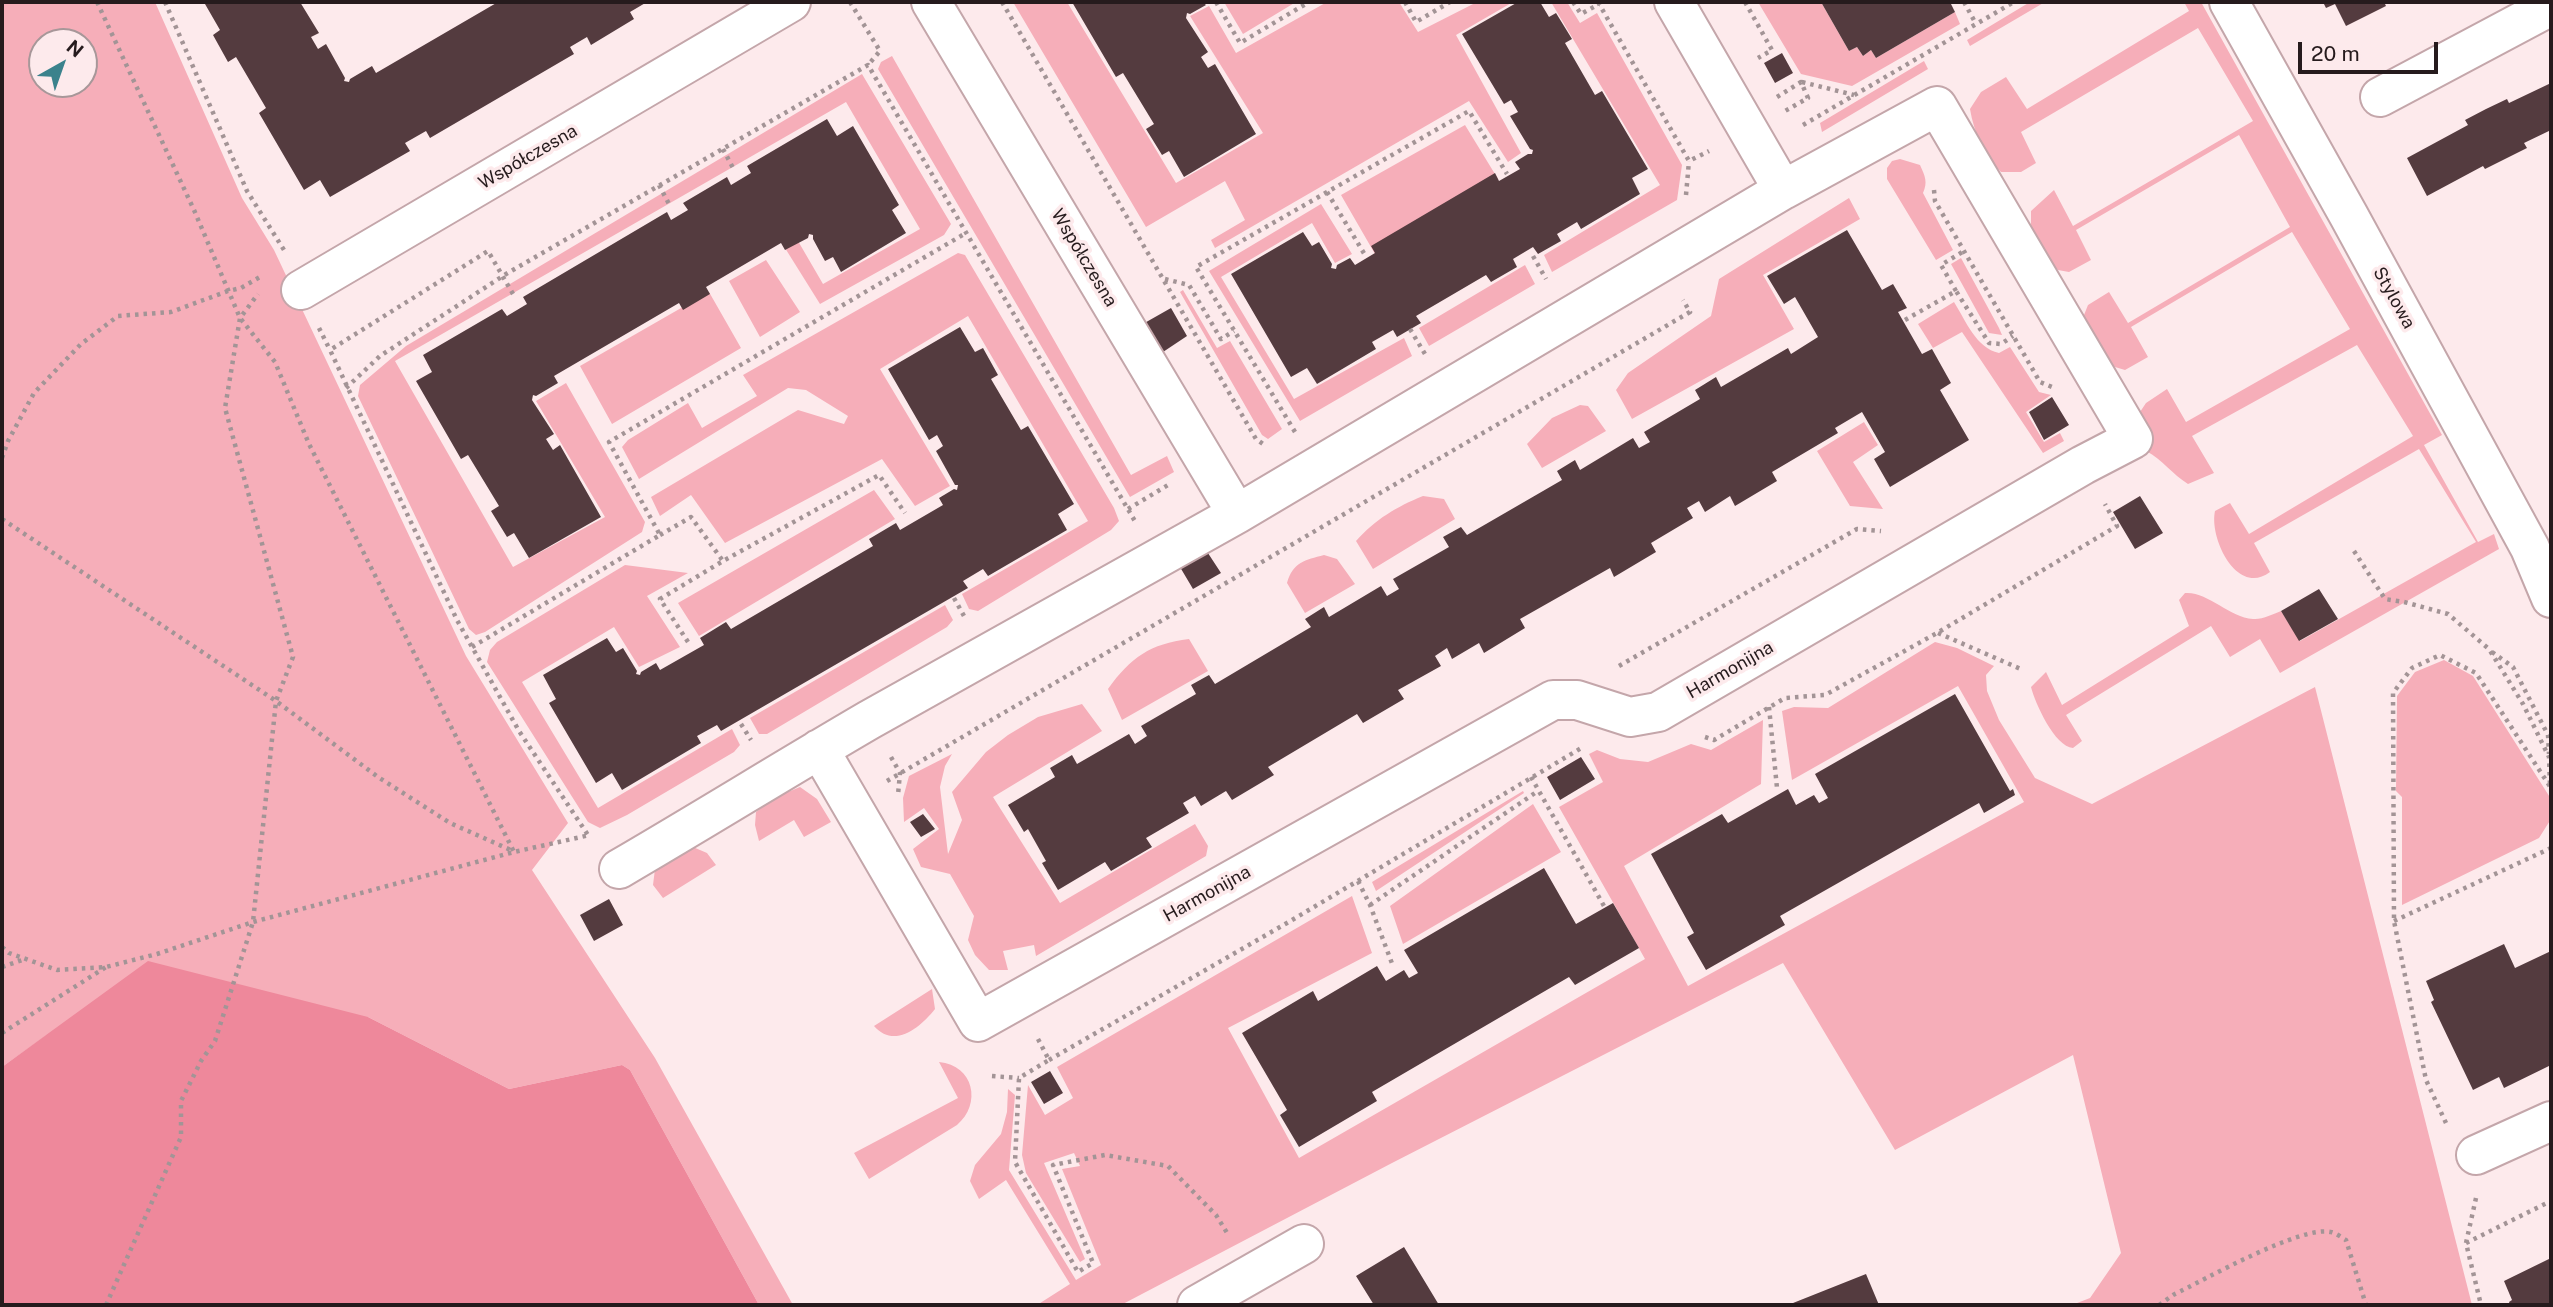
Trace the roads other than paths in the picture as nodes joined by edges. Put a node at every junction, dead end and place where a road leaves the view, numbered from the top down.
1 (791, 2) edge
2 (931, 2) edge
3 (1674, 2) edge
4 (2229, 2) edge
5 (2551, 6) edge
6 (2380, 97) dead end
7 (1783, 190) junction
8 (301, 290) road end
9 (1237, 514) junction
10 (2551, 598) edge
11 (819, 749) junction
12 (620, 869) road end
13 (2551, 1121) edge
14 (2477, 1172) road end
15 (1304, 1244) dead end
16 (1197, 1305) edge

1 - 8 street, Współczesna
2 - 9 street, Współczesna
3 - 7 street
4 - 10 street, Stylowa
5 - 6 street
7 - 9 street
7 - 11 street, Harmonijna
9 - 11 street
11 - 12 street
13 - 14 street
15 - 16 street

